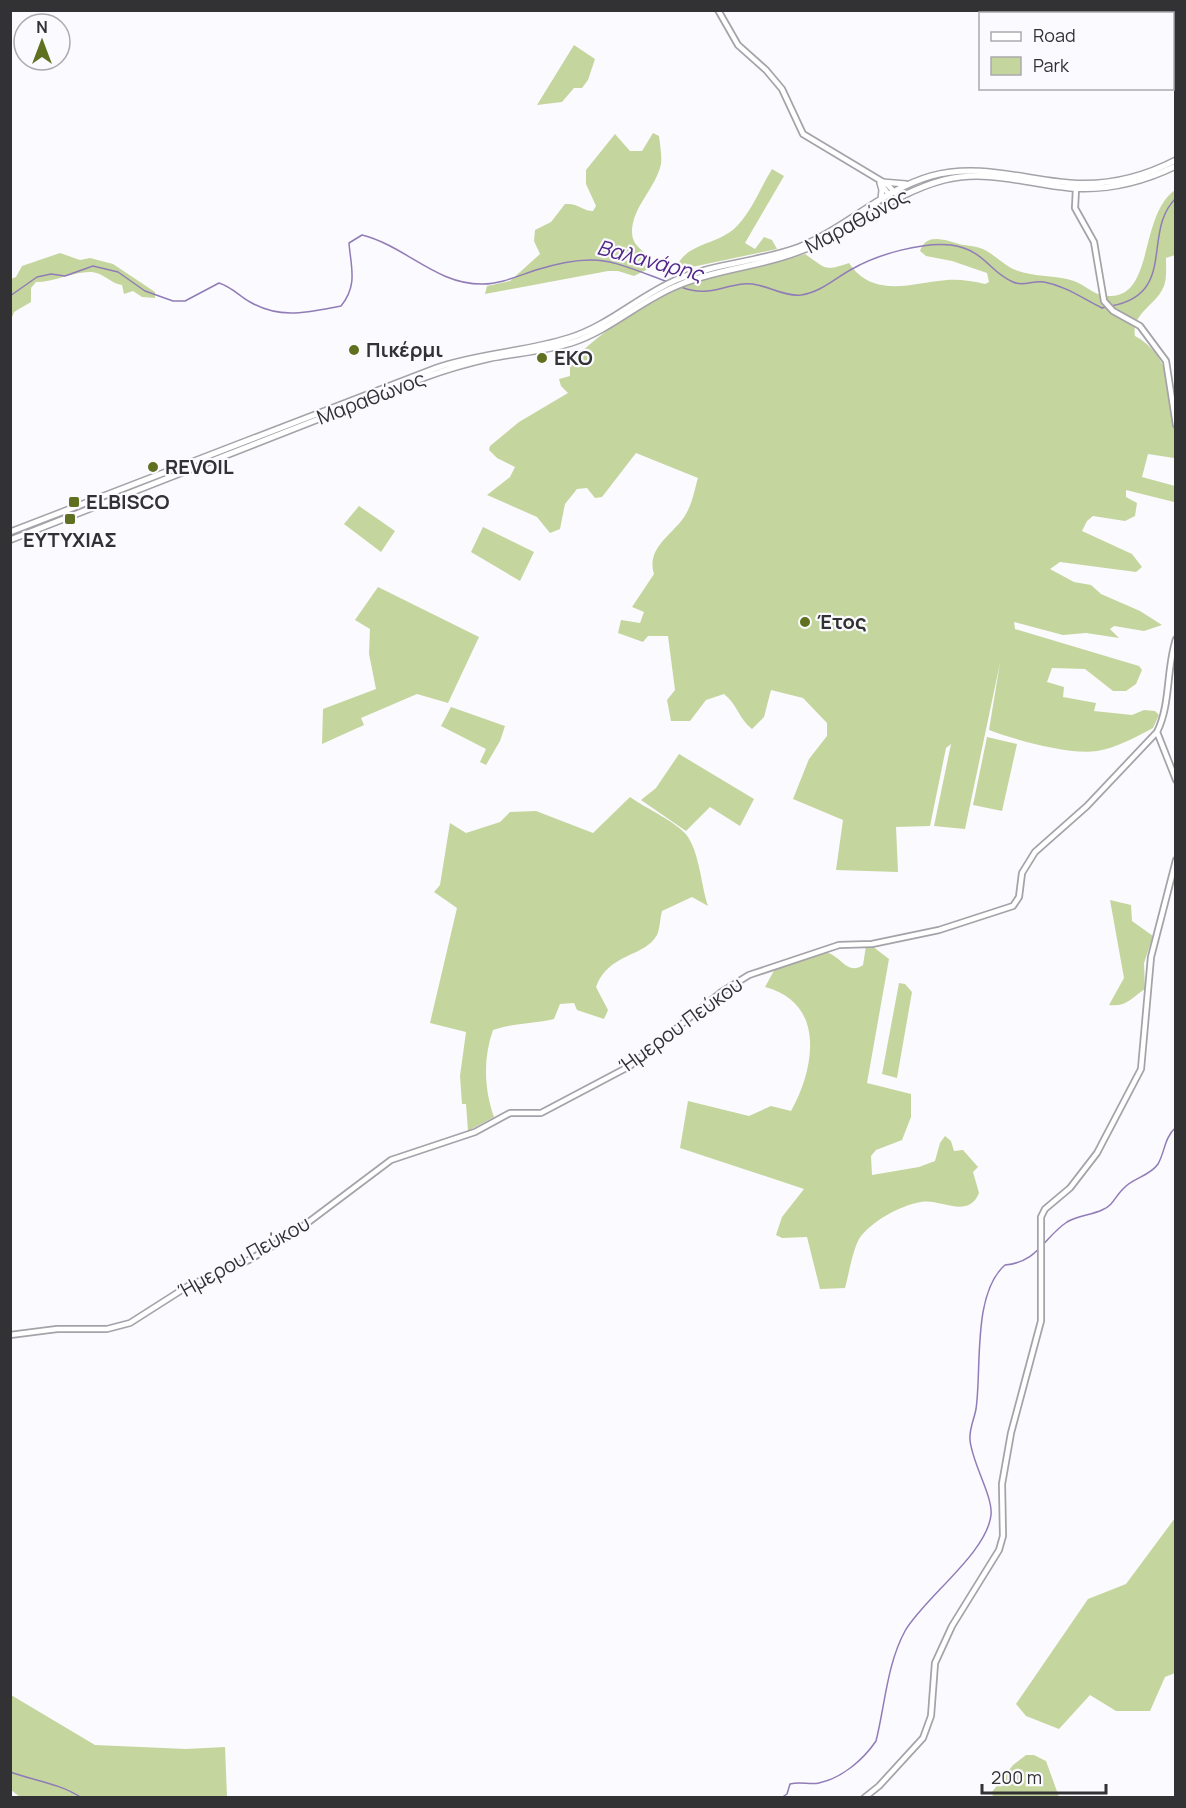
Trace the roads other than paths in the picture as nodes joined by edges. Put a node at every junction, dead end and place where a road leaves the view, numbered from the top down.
1 (718, 10) edge
2 (1176, 160) edge
3 (1176, 166) edge
4 (880, 182) junction
5 (913, 183) junction
6 (1076, 188) junction
7 (892, 193) junction
8 (896, 199) junction
9 (881, 200) junction
10 (685, 280) junction
11 (664, 289) junction
12 (1174, 399) edge
13 (1176, 425) edge
14 (10, 532) edge
15 (10, 540) edge
16 (1176, 639) edge
17 (1157, 732) junction
18 (1176, 780) edge
19 (1176, 860) edge
20 (10, 1335) edge
21 (864, 1797) edge

1 - 4 street
2 - 5 main road, Μαραθώνος
3 - 6 main road, Μαραθώνος
4 - 5 main road
4 - 7 street
4 - 9 main road
5 - 7 main road, Μαραθώνος
6 - 8 main road, Μαραθώνος
6 - 12 street
7 - 8 street
7 - 9 main road, Μαραθώνος
8 - 10 main road, Μαραθώνος
9 - 10 main road, Μαραθώνος
10 - 11 main road, Μαραθώνος
11 - 14 main road, Μαραθώνος
11 - 15 main road, Μαραθώνος
12 - 13 street
16 - 17 street, Ήμερου Πεύκου
17 - 18 street
17 - 20 street, Ήμερου Πεύκου
19 - 21 street

